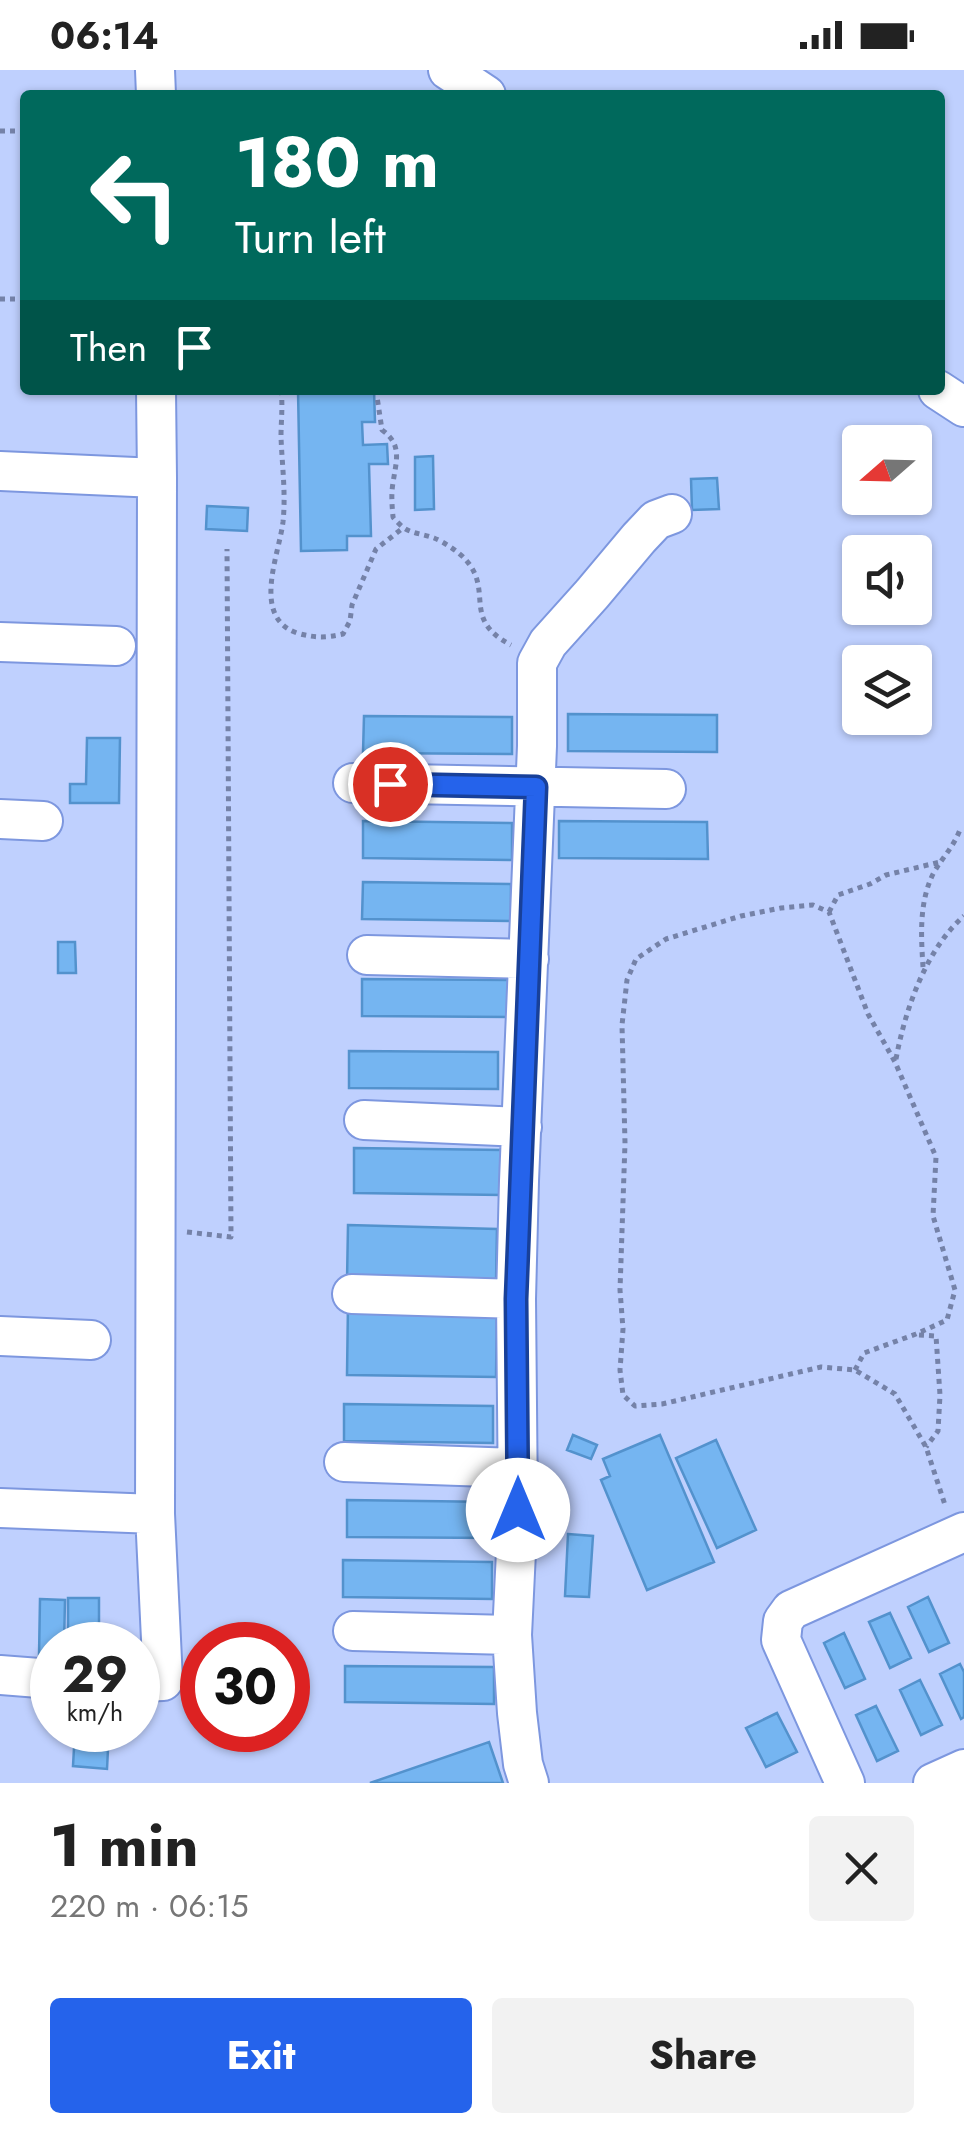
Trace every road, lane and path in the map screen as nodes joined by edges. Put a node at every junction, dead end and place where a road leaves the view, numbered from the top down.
1 (448, 70) edge
2 (478, 90) edge
3 (156, 395) edge
4 (281, 395) edge
5 (377, 395) edge
6 (0, 470) edge
7 (157, 478) junction
8 (672, 514) dead end
9 (403, 528) junction
10 (227, 549) dead end
11 (0, 642) edge
12 (116, 646) dead end
13 (537, 663) junction
14 (353, 783) dead end
15 (536, 787) junction
16 (666, 789) dead end
17 (0, 820) edge
18 (43, 821) dead end
19 (961, 826) dead end
20 (942, 861) junction
21 (829, 912) junction
22 (964, 916) edge
23 (367, 955) dead end
24 (528, 959) junction
25 (923, 970) junction
26 (895, 1062) junction
27 (364, 1120) dead end
28 (522, 1127) junction
29 (154, 1230) junction
30 (352, 1294) dead end
31 (516, 1299) junction
32 (916, 1334) junction
33 (0, 1336) edge
34 (92, 1340) dead end
35 (855, 1370) junction
36 (926, 1447) junction
37 (344, 1462) dead end
38 (519, 1468) junction
39 (0, 1508) edge
40 (156, 1514) junction
41 (959, 1535) edge
42 (160, 1622) edge
43 (160, 1625) edge
44 (353, 1632) dead end
45 (512, 1634) junction
46 (0, 1675) edge
47 (30, 1677) edge
48 (160, 1681) edge
49 (964, 1769) edge
50 (528, 1783) edge
51 (845, 1783) edge
52 (933, 1783) edge

1 - 2 street
3 - 7 street
4 - 9 path
5 - 9 path
6 - 7 street
7 - 29 street
8 - 13 street
9 - 13 path
10 - 29 path
11 - 12 street
13 - 15 street
14 - 15 street
15 - 16 street
15 - 24 street
17 - 18 street
19 - 20 path
20 - 21 path
20 - 25 path
21 - 26 path
21 - 35 path
22 - 25 path
23 - 24 street
24 - 28 street
25 - 26 path
26 - 32 path
27 - 28 street
28 - 31 street
29 - 40 street
30 - 31 street
31 - 38 street
32 - 35 path
32 - 36 path
33 - 34 street
35 - 36 path
36 - 41 path
37 - 38 street
38 - 45 street
39 - 40 street
40 - 42 street
41 - 51 street
43 - 48 street
44 - 45 street
45 - 50 street
46 - 47 street
49 - 52 street

